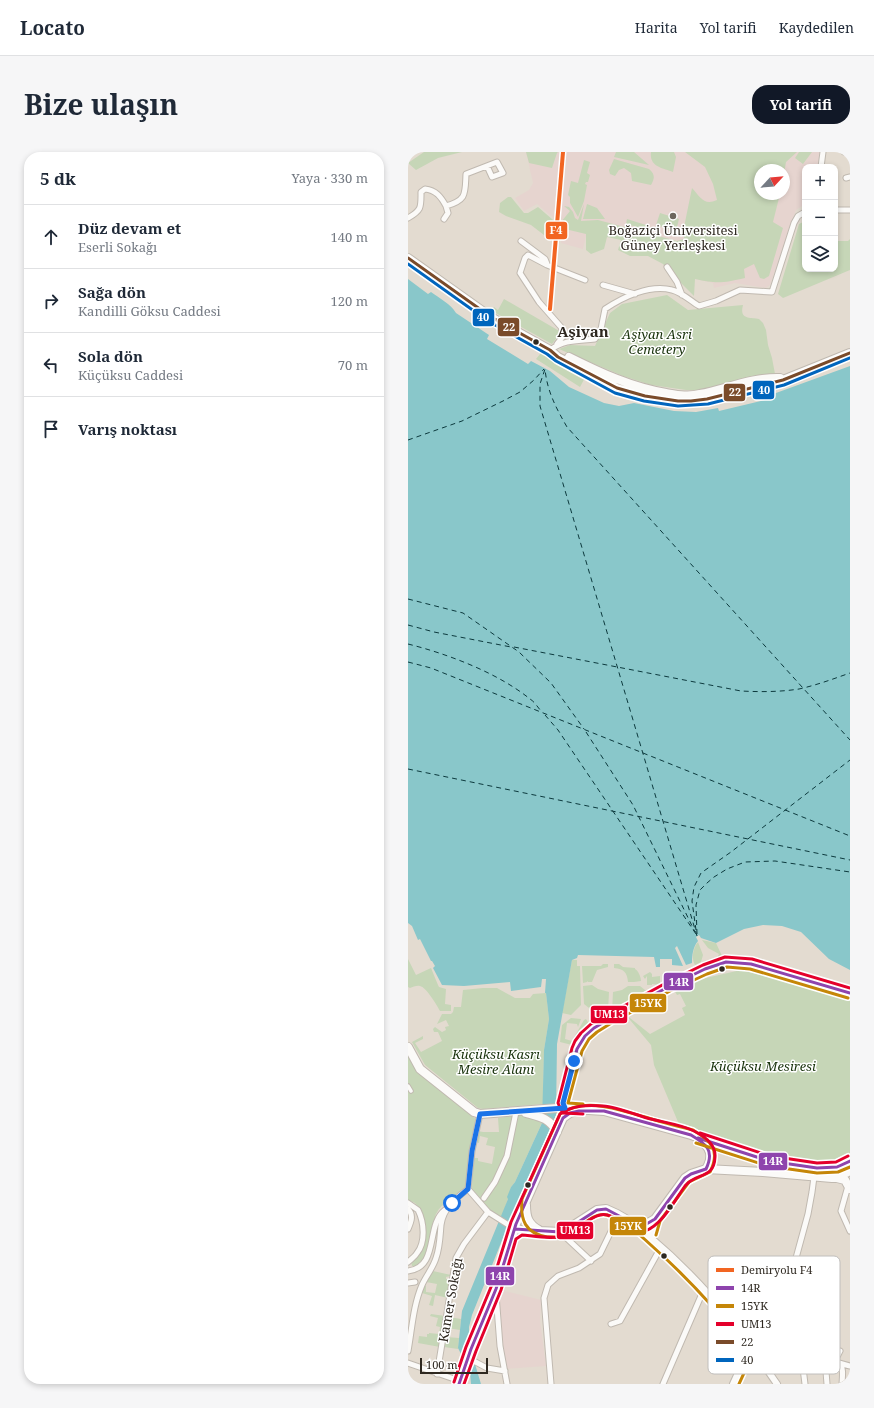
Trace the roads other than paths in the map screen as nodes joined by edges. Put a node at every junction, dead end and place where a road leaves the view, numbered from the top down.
1 (822, 152) edge
2 (844, 152) edge
3 (850, 153) edge
4 (821, 164) edge
5 (487, 166) dead end
6 (446, 206) junction
7 (838, 210) edge
8 (850, 210) edge
9 (802, 214) edge
10 (408, 218) edge
11 (444, 219) dead end
12 (521, 241) dead end
13 (408, 258) edge
14 (547, 265) junction
15 (668, 267) dead end
16 (585, 280) dead end
17 (603, 285) dead end
18 (635, 294) junction
19 (682, 295) junction
20 (554, 347) junction
21 (850, 353) edge
22 (850, 993) edge
23 (408, 1048) edge
24 (408, 1086) edge
25 (411, 1091) dead end
26 (563, 1108) junction
27 (518, 1112) junction
28 (539, 1113) junction
29 (480, 1114) junction
30 (557, 1132) junction
31 (691, 1135) junction
32 (766, 1160) junction
33 (850, 1161) edge
34 (706, 1169) junction
35 (850, 1171) edge
36 (763, 1172) junction
37 (814, 1177) junction
38 (846, 1182) edge
39 (468, 1189) junction
40 (484, 1198) dead end
41 (526, 1201) junction
42 (408, 1203) edge
43 (448, 1208) junction
44 (408, 1209) edge
45 (488, 1212) junction
46 (619, 1215) junction
47 (655, 1219) junction
48 (636, 1225) junction
49 (515, 1228) junction
50 (408, 1229) edge
51 (539, 1230) junction
52 (850, 1231) edge
53 (560, 1232) junction
54 (650, 1237) junction
55 (661, 1247) junction
56 (797, 1256) edge
57 (591, 1261) junction
58 (408, 1262) edge
59 (408, 1271) edge
60 (415, 1282) dead end
61 (408, 1283) edge
62 (496, 1289) junction
63 (704, 1289) junction
64 (708, 1294) edge
65 (611, 1324) dead end
66 (408, 1352) edge
67 (468, 1358) junction
68 (408, 1363) edge
69 (840, 1363) edge
70 (840, 1365) edge
71 (850, 1366) edge
72 (505, 1371) junction
73 (437, 1374) junction
74 (738, 1374) edge
75 (770, 1374) edge
76 (804, 1374) edge
77 (826, 1374) edge
78 (459, 1383) edge
79 (507, 1384) edge
80 (551, 1384) edge
81 (663, 1384) edge
82 (733, 1384) edge
83 (777, 1384) edge
84 (805, 1384) edge
85 (827, 1384) edge
86 (842, 1384) edge

1 - 4 street
2 - 3 street
5 - 6 street
6 - 10 street
6 - 11 street
7 - 8 street
9 - 19 street
12 - 14 street
13 - 20 main road
14 - 16 street
14 - 20 street
15 - 19 street
17 - 18 street
18 - 19 street
18 - 20 street
20 - 21 main road
22 - 26 street
23 - 29 main road
24 - 25 street
26 - 28 main road
26 - 30 main road
26 - 31 main road
27 - 28 main road
27 - 29 main road
27 - 40 street
28 - 30 main road
29 - 39 street
30 - 41 main road
31 - 32 main road
31 - 34 main road
32 - 33 main road
32 - 36 main road
34 - 36 main road
34 - 47 main road
35 - 38 main road
36 - 37 main road
37 - 38 main road
37 - 56 street
38 - 52 street
39 - 43 street
39 - 45 street
41 - 49 main road
41 - 51 main road
42 - 58 street
43 - 59 street
43 - 66 street
44 - 50 street
45 - 49 street
45 - 73 street, Kamer Sokağı
46 - 48 main road
46 - 53 main road
46 - 57 street
47 - 48 main road
47 - 54 main road
48 - 54 main road
49 - 51 main road
49 - 62 main road
51 - 53 main road
53 - 57 street
54 - 55 street
55 - 63 street
55 - 65 street
57 - 80 street
60 - 61 street
62 - 67 main road
62 - 72 street
63 - 64 street
63 - 81 street
67 - 72 street
67 - 78 main road
68 - 73 street
69 - 71 street
70 - 86 street
72 - 79 street
73 - 78 street
74 - 82 street
75 - 83 street
76 - 84 street
77 - 85 street

